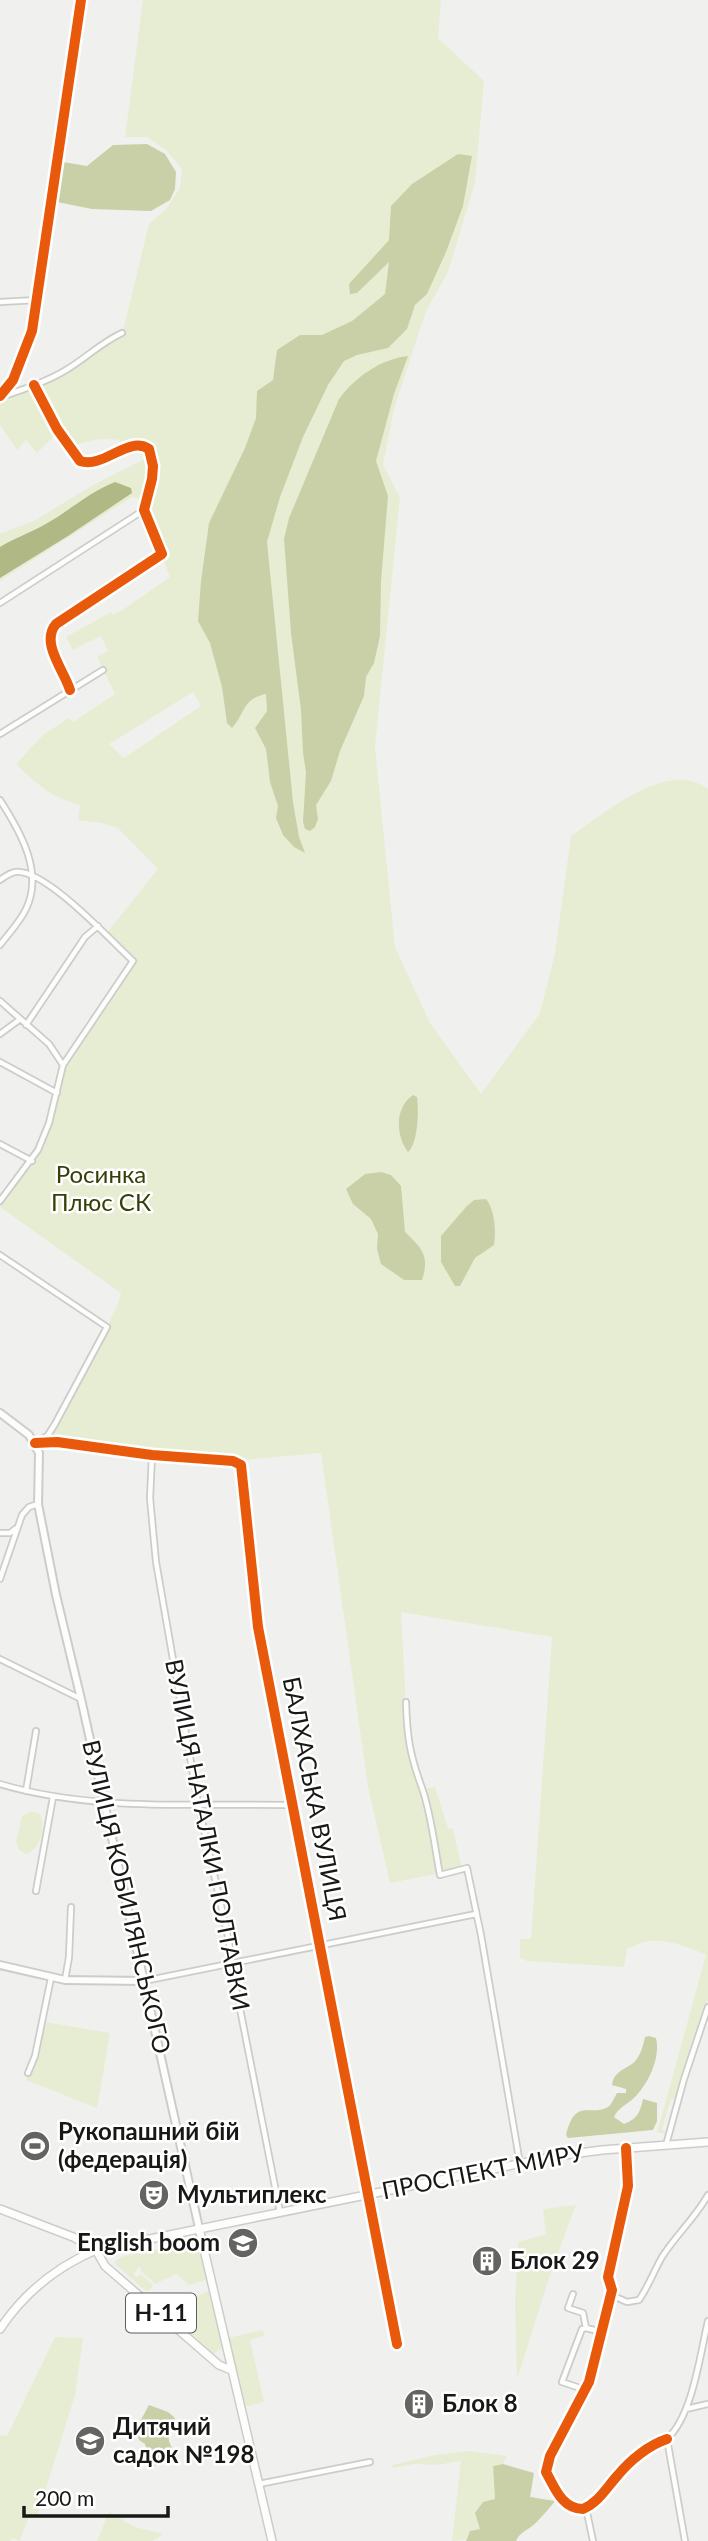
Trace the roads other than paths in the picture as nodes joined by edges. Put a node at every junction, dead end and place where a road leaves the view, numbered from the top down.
1 (81, 0) edge
2 (37, 300) junction
3 (0, 302) edge
4 (122, 332) dead end
5 (34, 386) junction
6 (0, 397) edge
7 (144, 510) junction
8 (0, 603) edge
9 (103, 670) dead end
10 (70, 690) junction
11 (0, 734) edge
12 (0, 800) edge
13 (32, 877) junction
14 (0, 880) edge
15 (98, 926) junction
16 (0, 945) edge
17 (0, 1001) edge
18 (19, 1020) junction
19 (26, 1025) junction
20 (0, 1034) edge
21 (0, 1062) edge
22 (63, 1065) junction
23 (57, 1093) junction
24 (0, 1144) edge
25 (32, 1161) junction
26 (0, 1201) edge
27 (0, 1255) edge
28 (0, 1413) edge
29 (35, 1443) junction
30 (152, 1455) junction
31 (38, 1504) junction
32 (16, 1529) junction
33 (0, 1534) edge
34 (0, 1579) edge
35 (0, 1659) edge
36 (81, 1699) junction
37 (407, 1702) dead end
38 (36, 1731) dead end
39 (0, 1784) edge
40 (26, 1791) junction
41 (53, 1797) junction
42 (104, 1802) junction
43 (198, 1804) junction
44 (293, 1805) junction
45 (36, 1891) dead end
46 (71, 1907) dead end
47 (476, 1914) junction
48 (321, 1944) junction
49 (231, 1963) junction
50 (0, 1965) edge
51 (51, 1978) junction
52 (65, 1980) junction
53 (144, 1981) junction
54 (708, 2007) edge
55 (28, 2073) dead end
56 (708, 2142) edge
57 (666, 2145) junction
58 (626, 2148) junction
59 (520, 2164) junction
60 (369, 2194) junction
61 (708, 2195) edge
62 (0, 2209) edge
63 (280, 2212) junction
64 (199, 2228) junction
65 (96, 2250) junction
66 (573, 2294) dead end
67 (611, 2295) junction
68 (708, 2320) edge
69 (586, 2328) junction
70 (0, 2329) edge
71 (601, 2332) junction
72 (397, 2344) dead end
73 (231, 2370) junction
74 (586, 2390) junction
75 (708, 2404) edge
76 (686, 2409) junction
77 (667, 2439) junction
78 (370, 2462) dead end
79 (259, 2484) junction
80 (586, 2508) junction
81 (272, 2541) edge
82 (593, 2541) edge
83 (685, 2541) edge

1 - 2 main road
2 - 3 street
2 - 6 main road
4 - 5 street
5 - 6 street
5 - 7 street
7 - 8 street
7 - 10 street
9 - 10 street
10 - 11 street
12 - 13 street
13 - 14 street
13 - 15 street
13 - 16 street
15 - 19 street
15 - 22 street
17 - 18 street
18 - 19 street
18 - 20 street
19 - 22 street
21 - 23 street
22 - 23 street
23 - 25 street
24 - 25 street
25 - 26 street
27 - 29 street
28 - 29 main road
29 - 30 street, БАЛХАСЬКА ВУЛИЦЯ
29 - 31 main road, ВУЛИЦЯ КОБИЛЯНСЬКОГО / Н-11
30 - 43 street, ВУЛИЦЯ НАТАЛКИ ПОЛТАВКИ
30 - 44 street, БАЛХАСЬКА ВУЛИЦЯ
31 - 32 street
31 - 36 main road, ВУЛИЦЯ КОБИЛЯНСЬКОГО / Н-11
32 - 33 street
32 - 34 street
35 - 36 street
36 - 42 main road, ВУЛИЦЯ КОБИЛЯНСЬКОГО / Н-11
37 - 47 street
38 - 40 street
39 - 40 street
40 - 41 street
41 - 42 street
41 - 45 street
42 - 43 street
42 - 53 main road, ВУЛИЦЯ КОБИЛЯНСЬКОГО / Н-11
43 - 44 street
43 - 49 street, ВУЛИЦЯ НАТАЛКИ ПОЛТАВКИ
44 - 48 street, БАЛХАСЬКА ВУЛИЦЯ
46 - 52 street
47 - 48 street, БАЛХАСЬКА ВУЛИЦЯ
47 - 59 street
48 - 49 street, БАЛХАСЬКА ВУЛИЦЯ
48 - 60 street, БАЛХАСЬКА ВУЛИЦЯ
49 - 53 street, БАЛХАСЬКА ВУЛИЦЯ
49 - 63 street, ВУЛИЦЯ НАТАЛКИ ПОЛТАВКИ
50 - 51 main road
51 - 52 main road
51 - 55 street
52 - 53 main road
53 - 64 main road, ВУЛИЦЯ КОБИЛЯНСЬКОГО / Н-11
54 - 57 street
56 - 57 main road, ПРОСПЕКТ МИРУ
57 - 58 main road, ПРОСПЕКТ МИРУ
58 - 59 main road, ПРОСПЕКТ МИРУ
58 - 67 street
59 - 60 main road, ПРОСПЕКТ МИРУ
60 - 63 main road, ПРОСПЕКТ МИРУ
60 - 72 street, БАЛХАСЬКА ВУЛИЦЯ
61 - 67 street
62 - 65 main road, Н-11
63 - 64 main road, ПРОСПЕКТ МИРУ
64 - 65 main road, ПРОСПЕКТ МИРУ
64 - 73 main road, ВУЛИЦЯ КОБИЛЯНСЬКОГО / Н-11
65 - 70 main road, ПРОСПЕКТ МИРУ
65 - 73 main road, Н-11
66 - 69 street
67 - 71 street
68 - 76 street
69 - 71 street
69 - 74 street
71 - 74 street
73 - 79 main road, ВУЛИЦЯ КОБИЛЯНСЬКОГО / Н-11
74 - 80 street
75 - 76 street
76 - 77 street
77 - 80 street
77 - 83 street
78 - 79 street
79 - 81 main road, ВУЛИЦЯ КОБИЛЯНСЬКОГО / Н-11
80 - 82 street

